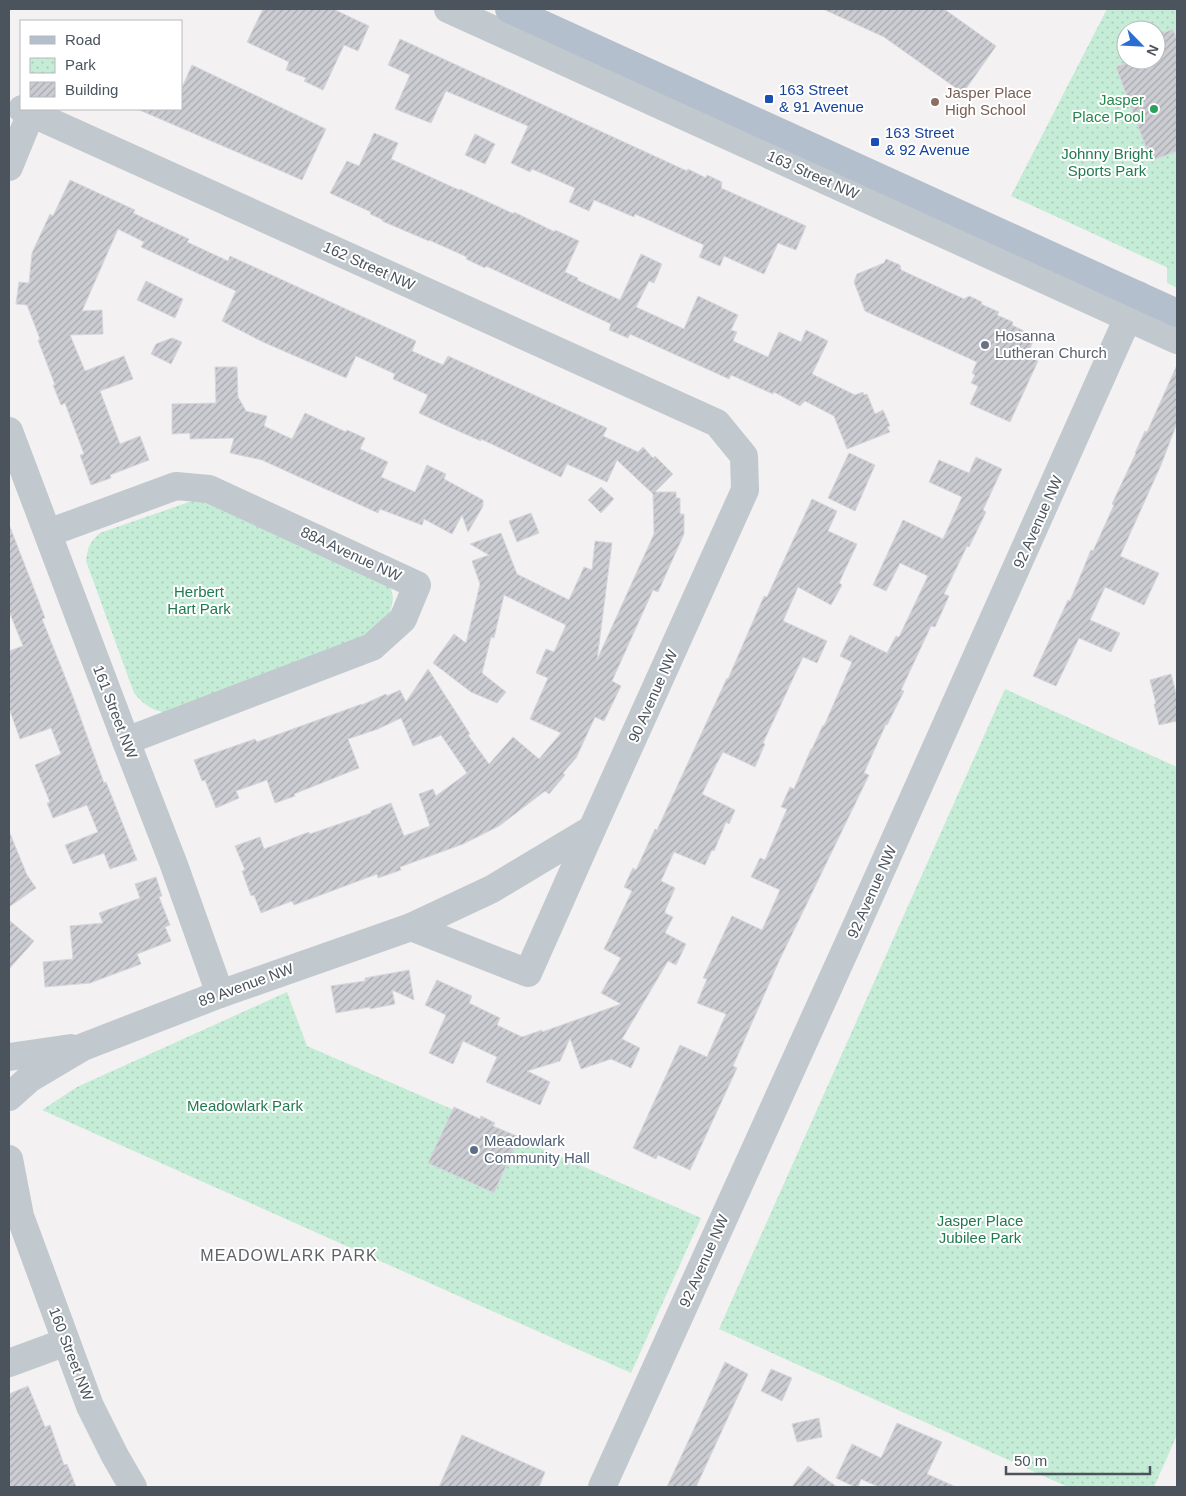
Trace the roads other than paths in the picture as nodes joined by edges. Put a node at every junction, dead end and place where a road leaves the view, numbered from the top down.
1 (448, 9) edge
2 (510, 9) edge
3 (21, 110) edge
4 (25, 110) edge
5 (9, 167) edge
6 (1133, 307) junction
7 (1177, 313) edge
8 (1177, 340) edge
9 (717, 423) joint
10 (9, 431) edge
11 (48, 533) junction
12 (126, 741) junction
13 (592, 829) junction
14 (411, 927) junction
15 (220, 994) junction
16 (83, 1047) junction
17 (9, 1057) edge
18 (9, 1096) edge
19 (9, 1159) edge
20 (14, 1206) edge
21 (66, 1342) junction
22 (9, 1363) edge
23 (133, 1487) edge
24 (602, 1487) edge

1 - 6 street, 163 Street NW
2 - 6 main road, 163 Street NW
3 - 5 street
4 - 9 street, 162 Street NW
6 - 7 main road, 163 Street NW
6 - 8 street, 163 Street NW
6 - 24 street, 92 Avenue NW
9 - 13 street, 90 Avenue NW
10 - 11 street, 161 Street NW
11 - 12 street, 161 Street NW
11 - 12 street, 88A Avenue NW
12 - 15 street, 161 Street NW
13 - 14 street, 89 Avenue NW
13 - 14 street, 90 Avenue NW
14 - 15 street, 89 Avenue NW
15 - 16 street, 89 Avenue NW
16 - 17 street, 89 Avenue NW
16 - 18 street, 89 Avenue NW
19 - 20 street, 160 Street NW
20 - 21 street, 160 Street NW
21 - 22 street
21 - 23 street, 160 Street NW

